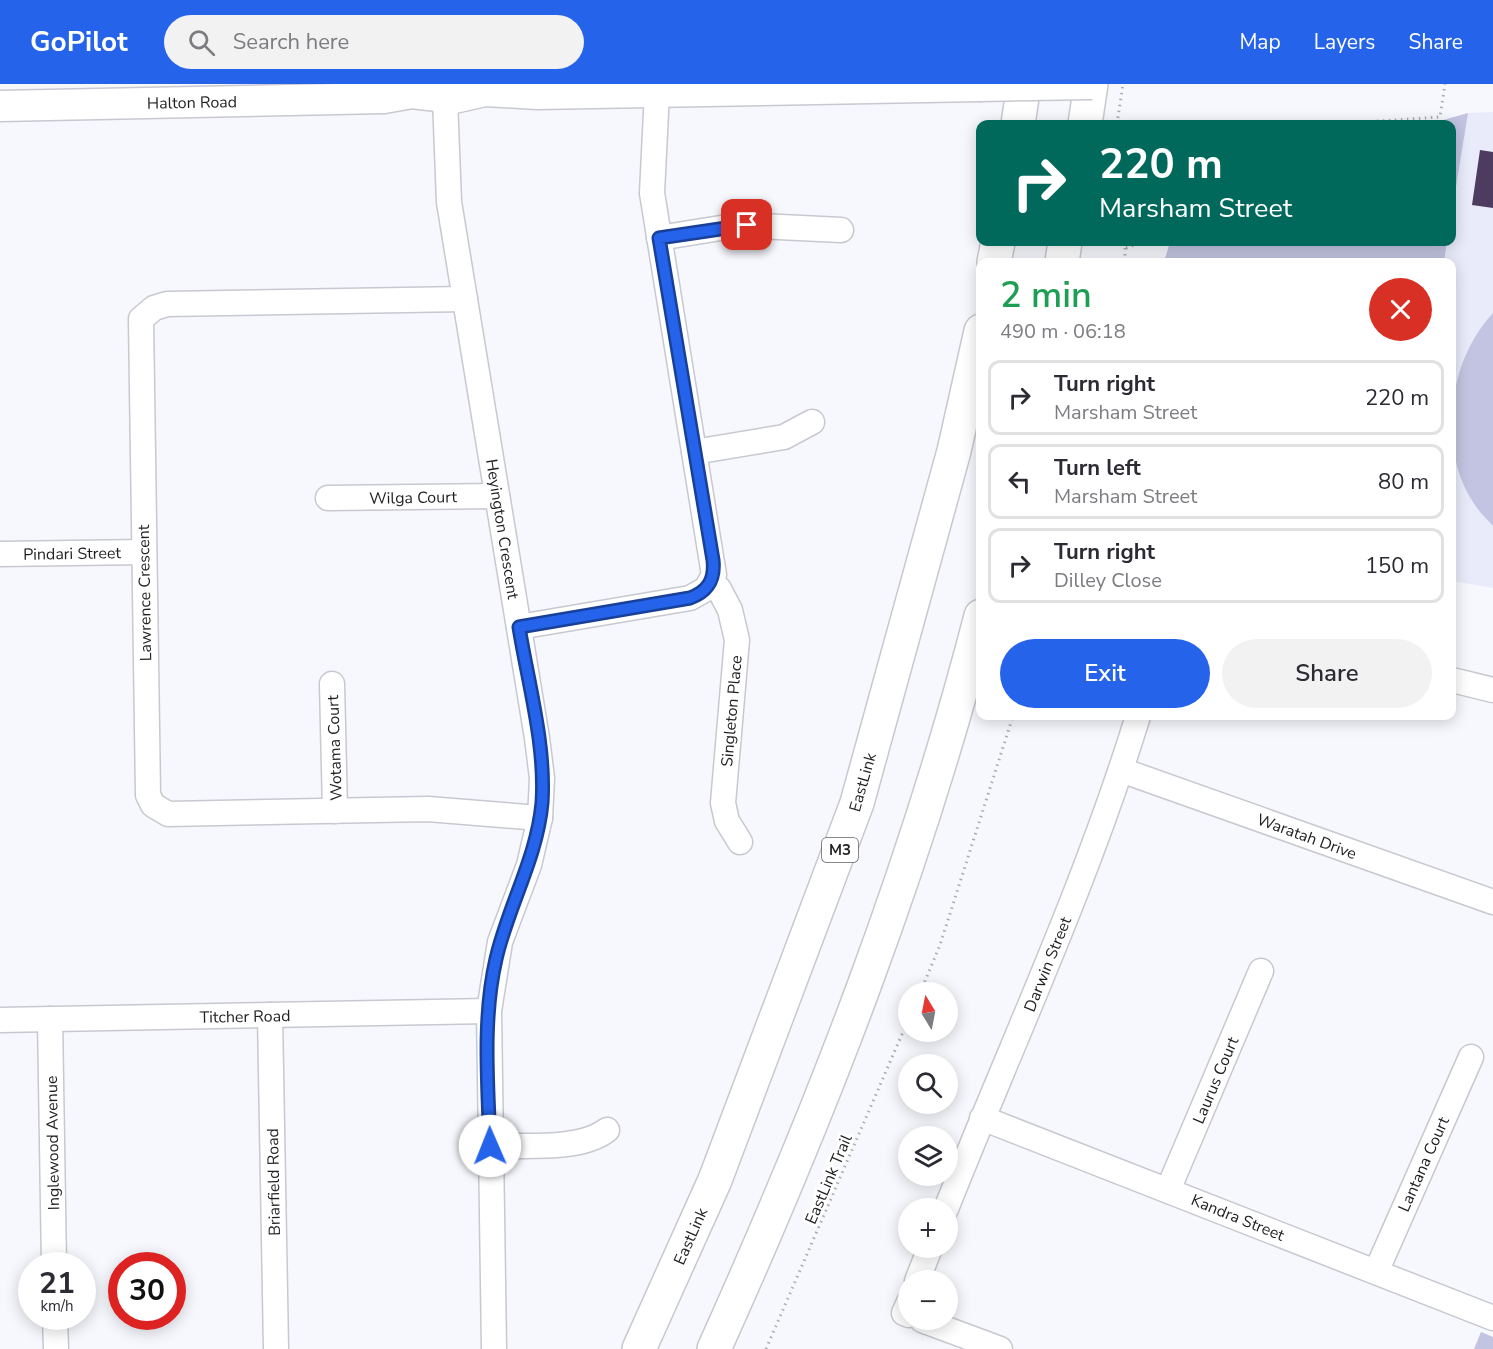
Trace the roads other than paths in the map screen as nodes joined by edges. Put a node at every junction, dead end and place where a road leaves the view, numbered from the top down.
1 (1024, 84) edge
2 (1091, 84) edge
3 (250, 92) edge
4 (657, 92) junction
5 (445, 104) junction
6 (0, 106) edge
7 (1019, 120) edge
8 (1086, 120) edge
9 (841, 230) dead end
10 (659, 238) junction
11 (465, 298) junction
12 (976, 353) edge
13 (812, 422) dead end
14 (694, 452) junction
15 (497, 496) junction
16 (328, 498) dead end
17 (144, 552) junction
18 (0, 554) edge
19 (711, 582) junction
20 (519, 627) junction
21 (976, 634) edge
22 (1456, 681) edge
23 (332, 684) dead end
24 (1493, 690) edge
25 (1136, 720) edge
26 (1121, 770) junction
27 (335, 811) junction
28 (540, 818) junction
29 (740, 842) dead end
30 (1493, 902) edge
31 (1261, 971) dead end
32 (489, 1011) junction
33 (270, 1015) junction
34 (50, 1019) junction
35 (0, 1020) edge
36 (1470, 1057) dead end
37 (982, 1118) junction
38 (607, 1130) dead end
39 (490, 1146) junction
40 (1168, 1190) junction
41 (950, 1198) edge
42 (54, 1252) edge
43 (1376, 1272) junction
44 (1493, 1318) edge
45 (55, 1330) edge
46 (954, 1330) edge
47 (56, 1349) edge
48 (276, 1349) edge
49 (494, 1349) edge
50 (639, 1349) edge
51 (714, 1349) edge
52 (1000, 1349) edge

1 - 7 highway
2 - 4 main road, Halton Road, bridge
2 - 8 highway
3 - 5 main road, Halton Road
3 - 6 main road, Halton Road
4 - 5 main road, Halton Road
4 - 10 street
5 - 11 street, Heyington Crescent
9 - 10 street
10 - 14 street
11 - 15 street, Heyington Crescent
11 - 17 street, Lawrence Crescent
12 - 50 highway, EastLink / M3
13 - 14 street
14 - 19 street
15 - 16 street, Wilga Court
15 - 20 street, Heyington Crescent
17 - 18 street, Pindari Street
17 - 27 street, Lawrence Crescent
19 - 20 street
19 - 29 street, Singleton Place
20 - 28 street, Heyington Crescent
21 - 51 highway
22 - 24 street
23 - 27 street, Wotama Court
25 - 26 street, Darwin Street
26 - 30 street, Waratah Drive
26 - 37 street, Darwin Street
27 - 28 street, Lawrence Crescent
28 - 32 street, Heyington Crescent
31 - 40 street, Laurus Court
32 - 33 street, Titcher Road
32 - 39 street, Heyington Crescent
33 - 34 street, Titcher Road
33 - 48 street, Briarfield Road
34 - 35 street, Titcher Road
34 - 42 street, Inglewood Avenue
36 - 43 street, Lantana Court
37 - 40 street, Kandra Street
37 - 41 street, Darwin Street
38 - 39 street
39 - 49 street, Heyington Crescent
40 - 43 street, Kandra Street
43 - 44 street, Kandra Street
45 - 47 street
46 - 52 street

